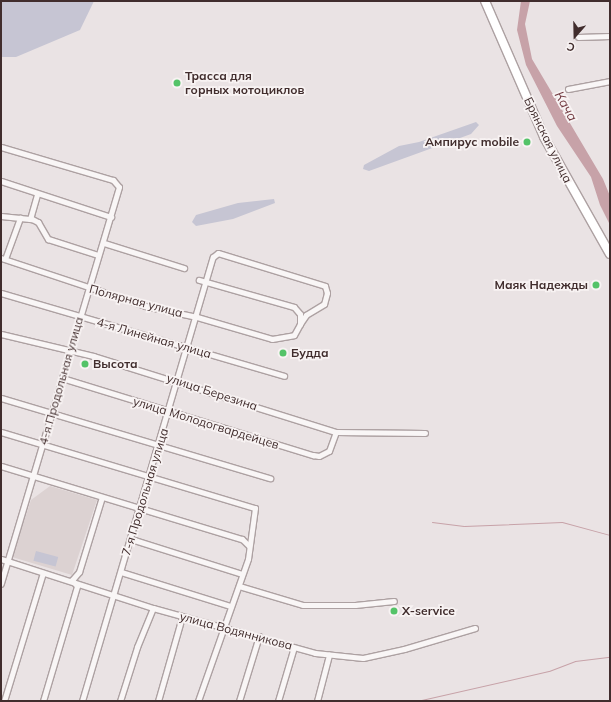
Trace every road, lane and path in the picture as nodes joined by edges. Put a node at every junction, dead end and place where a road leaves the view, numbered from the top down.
1 (485, 1) edge
2 (610, 36) edge
3 (578, 37) dead end
4 (610, 80) edge
5 (568, 89) dead end
6 (1, 147) edge
7 (1, 181) edge
8 (38, 195) junction
9 (1, 216) edge
10 (20, 218) junction
11 (111, 218) junction
12 (30, 219) junction
13 (104, 243) junction
14 (610, 254) edge
15 (98, 255) junction
16 (3, 258) edge
17 (184, 268) dead end
18 (199, 280) dead end
19 (206, 284) junction
20 (90, 289) junction
21 (1, 293) edge
22 (80, 317) junction
23 (197, 317) junction
24 (300, 324) junction
25 (1, 334) edge
26 (187, 348) junction
27 (70, 350) junction
28 (284, 376) dead end
29 (62, 378) junction
30 (176, 380) junction
31 (1, 398) edge
32 (168, 412) junction
33 (52, 413) junction
34 (1, 432) edge
35 (336, 432) junction
36 (426, 433) dead end
37 (42, 444) junction
38 (159, 445) junction
39 (1, 466) edge
40 (33, 475) junction
41 (149, 476) junction
42 (270, 478) dead end
43 (102, 497) junction
44 (140, 507) junction
45 (131, 539) junction
46 (249, 546) junction
47 (1, 559) edge
48 (8, 562) junction
49 (120, 572) junction
50 (43, 573) junction
51 (242, 574) junction
52 (74, 583) junction
53 (1, 584) edge
54 (239, 586) junction
55 (113, 595) junction
56 (394, 601) dead end
57 (230, 606) junction
58 (153, 608) junction
59 (182, 617) junction
60 (222, 628) junction
61 (475, 628) dead end
62 (259, 636) junction
63 (294, 648) junction
64 (329, 655) junction
65 (4, 701) edge
66 (43, 701) edge
67 (82, 701) edge
68 (120, 701) edge
69 (158, 701) edge
70 (198, 701) edge
71 (239, 701) edge
72 (278, 701) edge
73 (317, 701) edge

1 - 14 highway, Брянская улица
2 - 3 street
4 - 5 street
6 - 11 street, 4-я Продольная улица
7 - 8 street
8 - 11 street
8 - 12 street
9 - 10 street
10 - 12 street
10 - 16 street
11 - 13 street, 4-я Продольная улица
12 - 15 street
13 - 15 street, 4-я Продольная улица
13 - 17 street
15 - 20 street, 4-я Продольная улица
16 - 20 street, Полярная улица
18 - 19 street
19 - 23 street, 7-я Продольная улица
19 - 24 street
19 - 24 street, 7-я Продольная улица
20 - 22 street, 4-я Продольная улица
20 - 23 street, Полярная улица
21 - 22 street, 4-я Линейная улица
22 - 26 street, 4-я Линейная улица
22 - 27 street, 4-я Продольная улица
23 - 24 street, Полярная улица
23 - 26 street, 7-я Продольная улица
25 - 27 street, улица Березина
26 - 28 street, 4-я Линейная улица
26 - 30 street, 7-я Продольная улица
27 - 29 street, 4-я Продольная улица
27 - 30 street, улица Березина
29 - 32 street, улица Молодогвардейцев
29 - 33 street, 4-я Продольная улица
30 - 32 street, 7-я Продольная улица
30 - 35 street, улица Березина
31 - 33 street
32 - 35 street, улица Молодогвардейцев
32 - 38 street, 7-я Продольная улица
33 - 37 street, 4-я Продольная улица
33 - 38 street
34 - 37 street
35 - 36 street, улица Березина
37 - 40 street, 4-я Продольная улица
37 - 41 street
38 - 41 street, 7-я Продольная улица
38 - 42 street
39 - 40 street
40 - 43 street
40 - 48 street, 4-я Продольная улица
41 - 44 street, 7-я Продольная улица
41 - 46 street
43 - 44 street
43 - 52 street
44 - 45 street, 7-я Продольная улица
44 - 46 street
45 - 49 street, 7-я Продольная улица
45 - 51 street
46 - 51 street
47 - 48 street, улица Водянникова
48 - 50 street, улица Водянникова
48 - 53 street, 4-я Продольная улица
49 - 55 street, 7-я Продольная улица
49 - 57 street
50 - 52 street, улица Водянникова
50 - 65 street
51 - 54 street
52 - 55 street, улица Водянникова
52 - 66 street
54 - 56 street
54 - 57 street
55 - 58 street, улица Водянникова
55 - 67 street, 7-я Продольная улица
57 - 60 street
58 - 59 street, улица Водянникова
58 - 68 street
59 - 60 street, улица Водянникова
59 - 69 street
60 - 62 street, улица Водянникова
60 - 70 street
61 - 64 street, улица Водянникова
62 - 63 street, улица Водянникова
62 - 71 street
63 - 64 street, улица Водянникова
63 - 72 street
64 - 73 street

